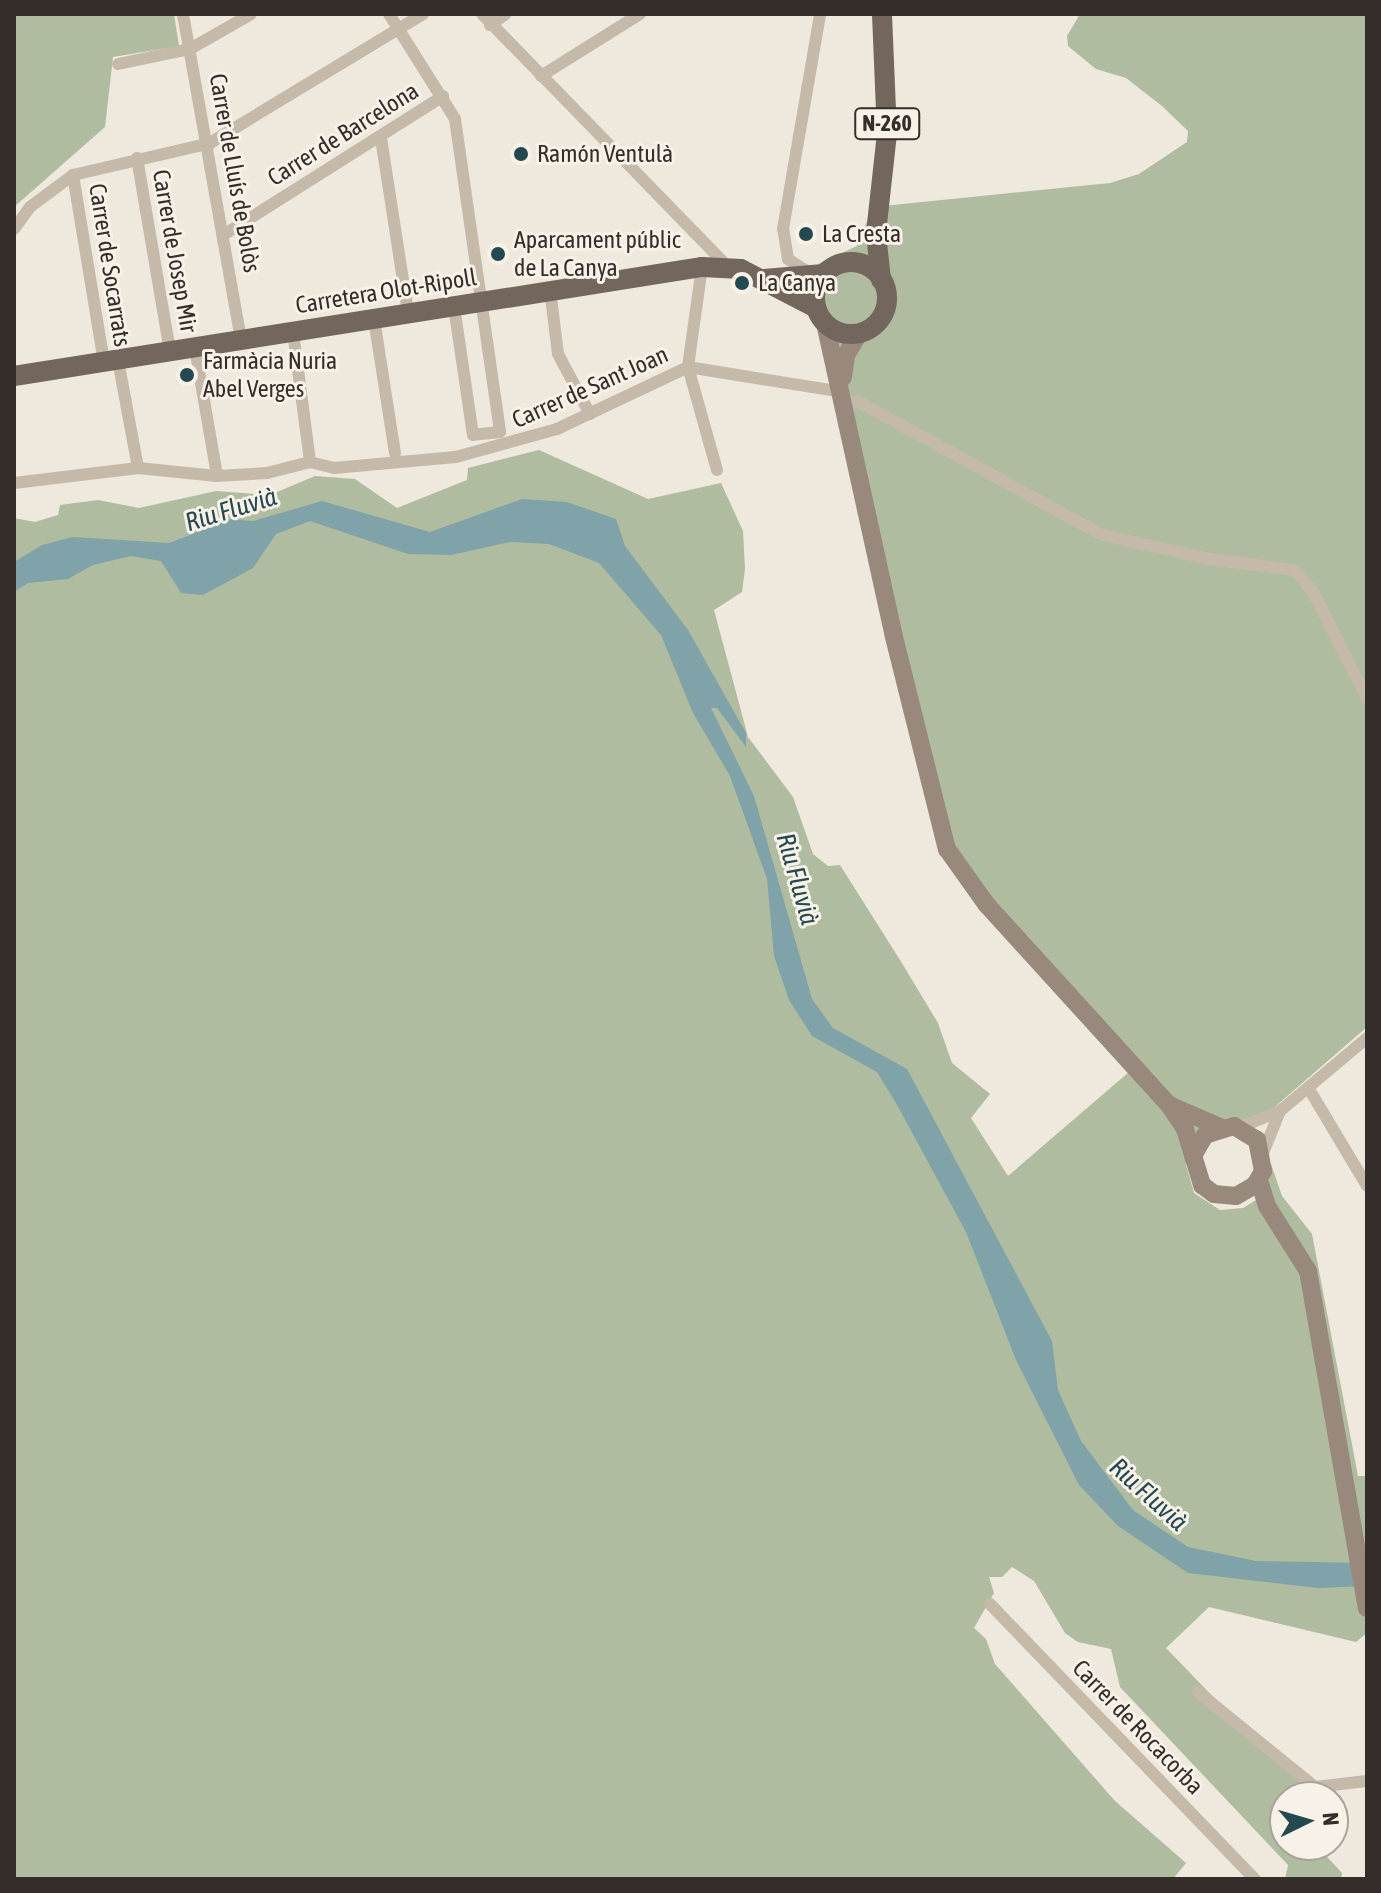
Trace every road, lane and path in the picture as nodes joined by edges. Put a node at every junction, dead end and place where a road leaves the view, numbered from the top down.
1 (183, 14) edge
2 (251, 14) edge
3 (389, 14) edge
4 (423, 14) edge
5 (506, 14) edge
6 (640, 14) edge
7 (820, 14) edge
8 (882, 14) edge
9 (486, 19) edge
10 (398, 28) junction
11 (190, 49) junction
12 (118, 64) dead end
13 (541, 76) junction
14 (443, 96) junction
15 (381, 138) junction
16 (210, 143) junction
17 (137, 158) junction
18 (73, 175) junction
19 (14, 229) edge
20 (876, 233) junction
21 (225, 234) junction
22 (853, 262) junction
23 (727, 266) junction
24 (702, 267) junction
25 (819, 274) junction
26 (764, 279) junction
27 (881, 280) junction
28 (550, 289) junction
29 (481, 301) junction
30 (454, 306) junction
31 (408, 313) junction
32 (821, 316) junction
33 (374, 319) junction
34 (293, 332) junction
35 (859, 333) junction
36 (241, 340) junction
37 (195, 348) junction
38 (170, 351) junction
39 (111, 361) junction
40 (688, 367) junction
41 (14, 375) edge
42 (843, 396) junction
43 (590, 414) junction
44 (500, 432) junction
45 (507, 447) junction
46 (395, 453) dead end
47 (310, 462) junction
48 (138, 468) junction
49 (717, 470) dead end
50 (217, 476) junction
51 (14, 483) edge
52 (1367, 699) edge
53 (1367, 1038) edge
54 (1309, 1089) junction
55 (1169, 1105) junction
56 (1280, 1111) junction
57 (1220, 1127) junction
58 (1239, 1128) junction
59 (1263, 1153) junction
60 (1193, 1156) junction
61 (1259, 1180) junction
62 (1367, 1186) edge
63 (1229, 1197) junction
64 (1276, 1223) junction
65 (990, 1604) dead end
66 (1367, 1608) edge
67 (1198, 1692) dead end
68 (1367, 1781) edge
69 (1255, 1879) edge

1 - 11 street, Carrer de Lluís de Bolòs
2 - 11 street
3 - 10 street
4 - 10 street
5 - 9 street
6 - 13 street
7 - 25 street
8 - 20 main road, N-260
9 - 13 street
10 - 14 street
10 - 16 street
11 - 12 street
11 - 16 street, Carrer de Lluís de Bolòs
13 - 23 street
14 - 15 street, Carrer de Barcelona
14 - 29 street
15 - 21 street, Carrer de Barcelona
15 - 31 street
16 - 17 street
16 - 21 street, Carrer de Lluís de Bolòs
17 - 18 street
17 - 38 street, Carrer de Josep Mir
18 - 19 street
18 - 39 street, Carrer de Socarrats
20 - 22 main road
20 - 27 main road, N-260
21 - 36 street, Carrer de Lluís de Bolòs
22 - 25 main road
22 - 27 main road
23 - 24 main road, Carretera Olot-Ripoll
23 - 26 main road, Carretera Olot-Ripoll
24 - 28 main road, Carretera Olot-Ripoll
24 - 40 street
25 - 26 main road, Carretera Olot-Ripoll
25 - 32 main road
26 - 32 main road, Carretera Olot-Ripoll
27 - 35 main road, N-260
28 - 29 main road, Carretera Olot-Ripoll
28 - 43 street
29 - 30 main road, Carretera Olot-Ripoll
29 - 44 street
30 - 31 main road, Carretera Olot-Ripoll
30 - 44 street
31 - 33 main road, Carretera Olot-Ripoll
32 - 35 main road
32 - 42 street
33 - 34 main road, Carretera Olot-Ripoll
33 - 46 street
34 - 36 main road, Carretera Olot-Ripoll
34 - 47 street
35 - 42 street
36 - 37 main road, Carretera Olot-Ripoll
37 - 38 main road, Carretera Olot-Ripoll
37 - 50 street
38 - 39 main road, Carretera Olot-Ripoll
39 - 41 main road, Carretera Olot-Ripoll
39 - 48 street, Carrer de Socarrats
40 - 42 street, Carrer de Sant Joan
40 - 43 street, Carrer de Sant Joan
40 - 49 street
42 - 52 street, Carrer de Sant Joan
42 - 55 street
43 - 45 street, Carrer de Sant Joan
44 - 45 street
45 - 47 street, Carrer de Sant Joan
47 - 50 street
48 - 50 street
48 - 51 street
53 - 54 street
54 - 56 street
54 - 62 street
55 - 57 street
55 - 60 street
56 - 58 street
56 - 59 street
57 - 58 street
57 - 60 street
58 - 59 street
59 - 61 street
60 - 63 street
61 - 63 street
61 - 64 street
63 - 64 street
64 - 66 street
65 - 69 street, Carrer de Rocacorba
67 - 68 street

